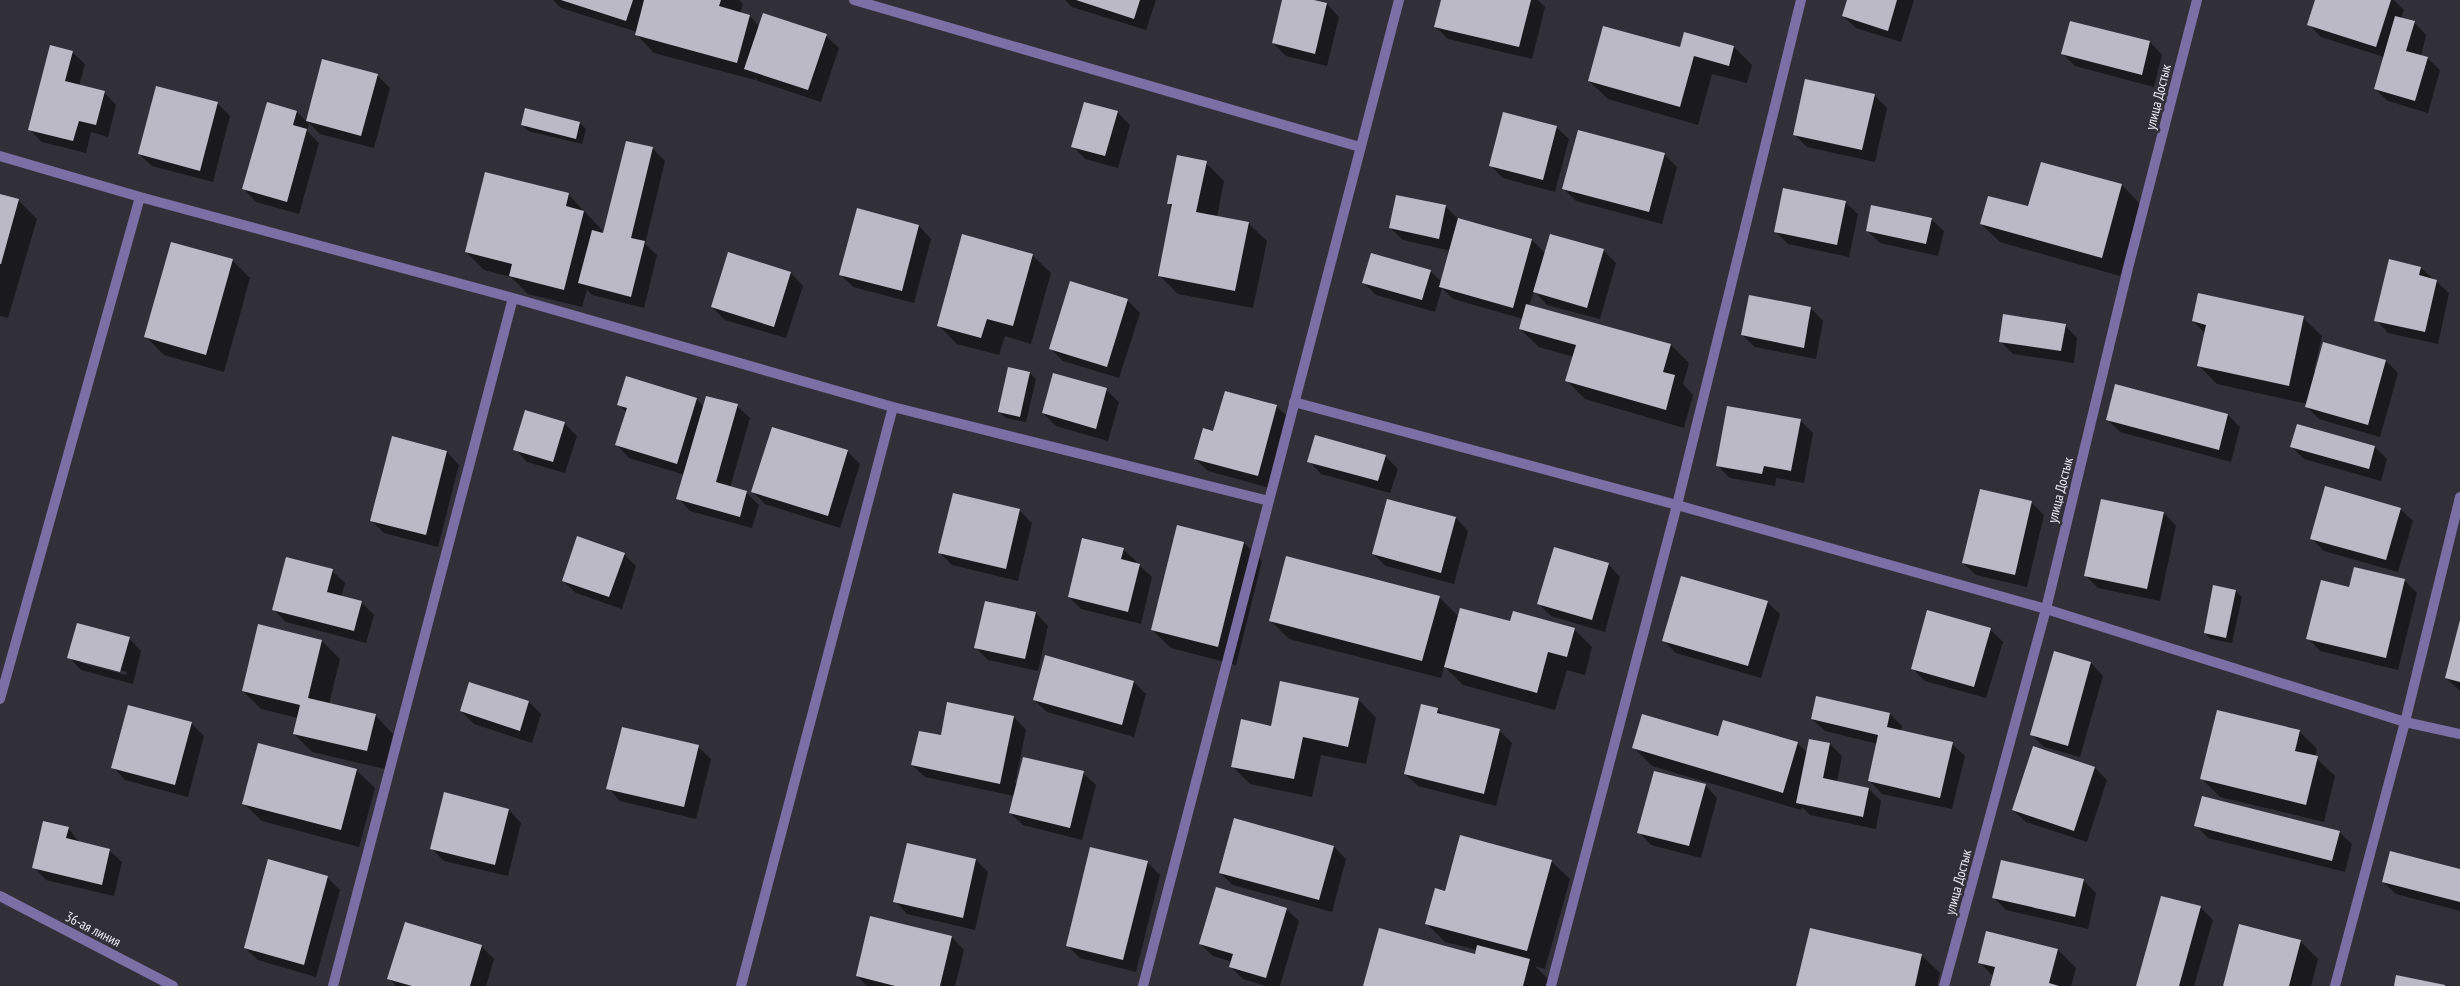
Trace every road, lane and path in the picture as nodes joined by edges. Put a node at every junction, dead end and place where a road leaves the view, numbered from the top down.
1 (854, 0) edge
2 (1399, 0) edge
3 (1801, 0) edge
4 (2197, 0) edge
5 (1360, 147) junction
6 (0, 156) edge
7 (140, 197) junction
8 (513, 298) junction
9 (1294, 402) junction
10 (893, 407) junction
11 (2460, 497) edge
12 (1269, 501) junction
13 (1677, 505) junction
14 (2046, 609) junction
15 (0, 699) edge
16 (2405, 722) junction
17 (2460, 734) edge
18 (0, 896) edge
19 (173, 986) edge
20 (333, 986) edge
21 (741, 986) edge
22 (1143, 986) edge
23 (1551, 986) edge
24 (1944, 986) edge
25 (2335, 986) edge

1 - 5 street
2 - 5 street
3 - 13 street
4 - 14 street, улица Достык
5 - 9 street
6 - 7 street
7 - 8 street
7 - 15 street
8 - 10 street
8 - 20 street
9 - 12 street
9 - 13 street
10 - 12 street
10 - 21 street
11 - 16 street
12 - 22 street
13 - 14 street
13 - 23 street
14 - 16 street
14 - 24 street, улица Достык
16 - 17 street
16 - 25 street
18 - 19 street, 36-ая линия

